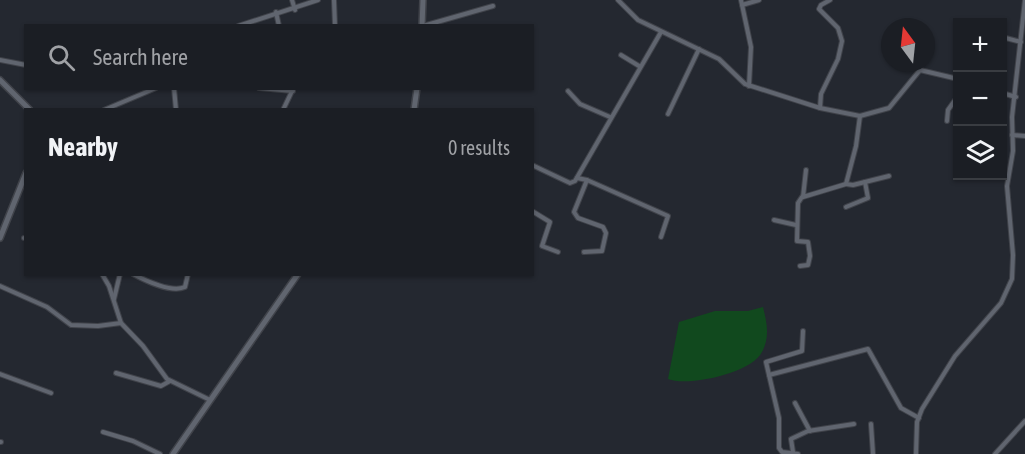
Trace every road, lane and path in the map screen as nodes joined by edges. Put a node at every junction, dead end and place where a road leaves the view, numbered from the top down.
1 (292, 0) edge
2 (318, 0) edge
3 (334, 0) edge
4 (423, 0) edge
5 (618, 0) edge
6 (759, 0) edge
7 (830, 0) edge
8 (1024, 0) edge
9 (741, 2) edge
10 (493, 6) dead end
11 (295, 10) junction
12 (276, 12) junction
13 (243, 24) edge
14 (279, 24) edge
15 (335, 24) edge
16 (422, 24) edge
17 (429, 24) edge
18 (661, 32) junction
19 (1007, 38) edge
20 (1021, 42) junction
21 (699, 49) junction
22 (621, 55) dead end
23 (0, 60) edge
24 (24, 65) edge
25 (639, 66) junction
26 (918, 72) edge
27 (928, 72) edge
28 (953, 78) edge
29 (0, 80) edge
30 (750, 87) junction
31 (151, 90) edge
32 (174, 90) edge
33 (293, 90) edge
34 (417, 90) edge
35 (568, 91) dead end
36 (1007, 95) edge
37 (1016, 98) junction
38 (953, 102) edge
39 (28, 108) edge
40 (109, 108) edge
41 (176, 108) edge
42 (284, 108) edge
43 (414, 108) edge
44 (820, 108) junction
45 (668, 114) dead end
46 (860, 116) junction
47 (610, 117) junction
48 (947, 121) dead end
49 (1012, 135) junction
50 (1025, 135) edge
51 (534, 166) edge
52 (806, 170) dead end
53 (889, 176) dead end
54 (24, 178) edge
55 (576, 179) junction
56 (587, 180) junction
57 (865, 182) junction
58 (846, 184) junction
59 (802, 197) junction
60 (846, 207) dead end
61 (534, 212) edge
62 (774, 220) dead end
63 (796, 225) junction
64 (661, 237) dead end
65 (0, 238) edge
66 (558, 252) dead end
67 (584, 252) dead end
68 (800, 266) dead end
69 (103, 276) edge
70 (120, 276) edge
71 (137, 276) edge
72 (188, 276) edge
73 (297, 276) edge
74 (0, 286) edge
75 (114, 300) junction
76 (121, 323) junction
77 (803, 331) dead end
78 (116, 373) dead end
79 (0, 374) edge
80 (769, 375) junction
81 (170, 381) junction
82 (51, 393) dead end
83 (210, 400) junction
84 (795, 403) dead end
85 (919, 418) junction
86 (1025, 421) edge
87 (854, 424) dead end
88 (871, 424) dead end
89 (810, 431) junction
90 (103, 432) dead end
91 (795, 453) edge
92 (160, 454) edge
93 (173, 454) edge
94 (873, 454) edge
95 (916, 454) edge
96 (995, 454) edge

1 - 11 street
2 - 11 street
3 - 15 street
4 - 16 street
5 - 18 street
6 - 9 street
7 - 44 street
8 - 20 street
9 - 30 street
10 - 17 street
11 - 12 street
12 - 13 street
12 - 14 street
18 - 21 street
18 - 25 street
19 - 20 street
20 - 37 street
21 - 30 street
21 - 45 street
22 - 25 street
23 - 24 street
25 - 47 street
26 - 46 street
27 - 28 street
29 - 39 street
30 - 44 street
31 - 40 street
32 - 41 street
33 - 42 street
34 - 43 street
35 - 47 street
36 - 37 street
37 - 49 street
38 - 48 street
44 - 46 street
46 - 58 street
47 - 55 street
49 - 50 street
49 - 85 street
51 - 55 street
52 - 59 street
53 - 57 street
54 - 65 street
55 - 56 street
56 - 64 street
56 - 67 street
57 - 58 street
57 - 60 street
58 - 59 street
59 - 63 street
61 - 66 street
62 - 63 street
63 - 68 street
69 - 75 street
70 - 75 street
71 - 72 street
73 - 83 street
74 - 76 street
75 - 76 street
76 - 81 street
77 - 80 street
78 - 81 street
79 - 82 street
80 - 85 street
80 - 91 street
81 - 83 street
83 - 93 street
84 - 89 street
85 - 95 street
86 - 96 street
87 - 89 street
88 - 94 street
89 - 91 street
90 - 92 street

